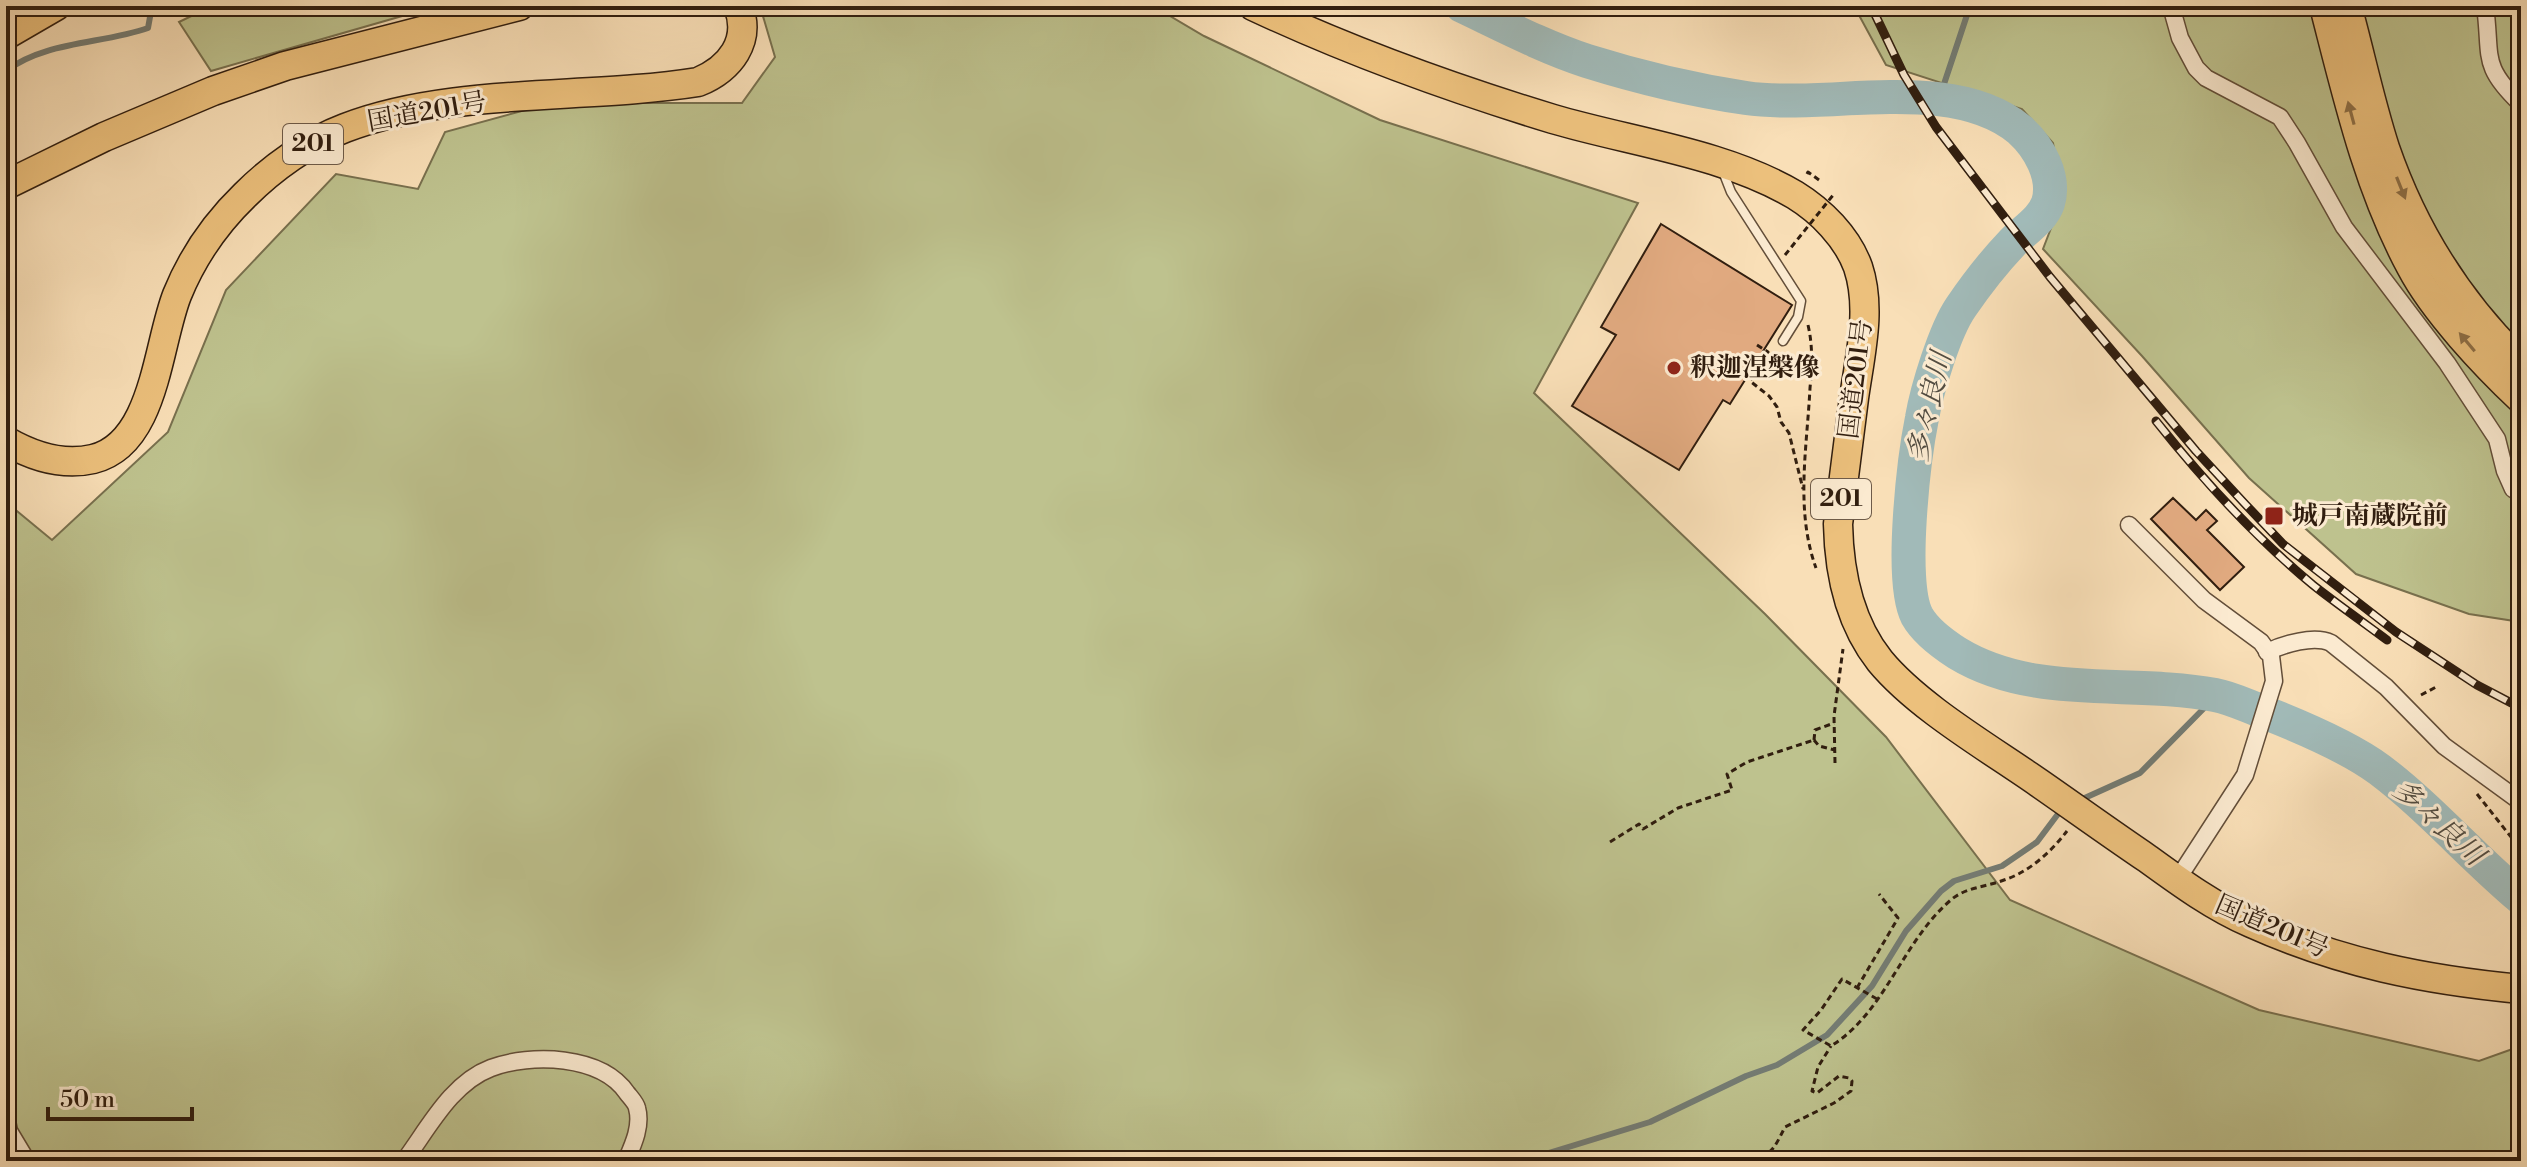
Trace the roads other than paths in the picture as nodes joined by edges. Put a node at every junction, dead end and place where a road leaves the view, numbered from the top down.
1 (56, 6) edge
2 (519, 6) edge
3 (738, 6) edge
4 (1253, 6) edge
5 (2171, 6) edge
6 (2324, 6) edge
7 (2347, 6) edge
8 (2485, 6) edge
9 (6, 35) edge
10 (2521, 104) edge
11 (1720, 165) junction
12 (6, 185) edge
13 (1783, 341) dead end
14 (2521, 363) edge
15 (2521, 399) edge
16 (6, 441) edge
17 (2521, 493) edge
18 (2129, 525) dead end
19 (2267, 652) junction
20 (2521, 802) edge
21 (2177, 880) junction
22 (2521, 989) edge
23 (6, 1116) edge
24 (27, 1161) edge
25 (404, 1161) edge
26 (626, 1161) edge

1 - 9 highway
2 - 12 highway
3 - 16 highway, 国道201号 / 201
4 - 11 highway, 国道201号 / 201
5 - 17 street
15 -> 6 highway
7 -> 14 highway
8 - 10 street
11 - 13 lane
11 - 21 highway, 国道201号 / 201
18 - 19 street
19 - 20 street
19 - 21 street
21 - 22 highway, 国道201号 / 201
23 - 24 street
25 - 26 street

